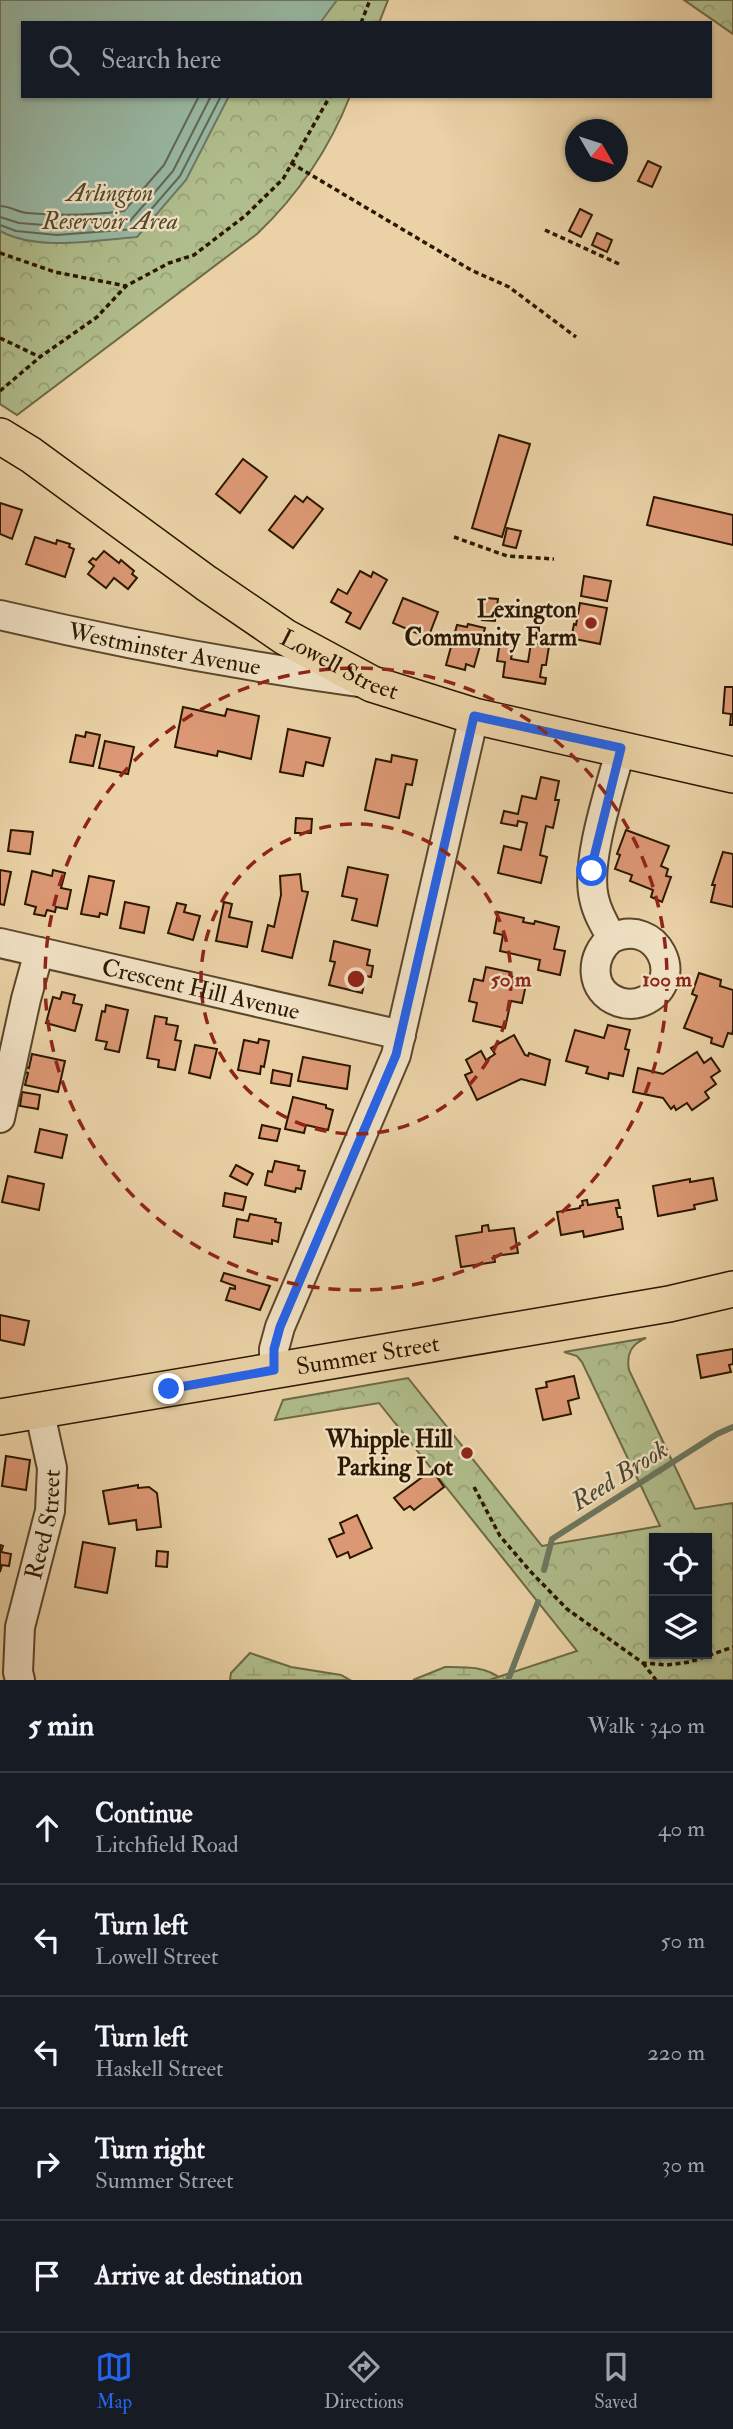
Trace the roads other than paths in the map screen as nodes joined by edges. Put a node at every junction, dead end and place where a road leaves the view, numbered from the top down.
1 (0, 436) edge
2 (0, 615) edge
3 (372, 684) junction
4 (474, 716) junction
5 (621, 748) junction
6 (733, 775) edge
7 (612, 938) dead end
8 (0, 943) edge
9 (39, 952) junction
10 (401, 1035) junction
11 (0, 1118) edge
12 (733, 1290) edge
13 (274, 1370) junction
14 (39, 1409) junction
15 (0, 1417) edge
16 (20, 1680) edge

1 - 3 main road, Lowell Street
2 - 3 street, Westminster Avenue
3 - 4 main road, Lowell Street
4 - 5 main road, Lowell Street
4 - 10 street
5 - 6 main road, Lowell Street
5 - 7 street
8 - 9 street, Crescent Hill Avenue
9 - 10 street, Crescent Hill Avenue
9 - 11 street
10 - 13 street
12 - 13 main road, Summer Street
13 - 14 main road, Summer Street
14 - 15 main road, Summer Street
14 - 16 street, Reed Street

